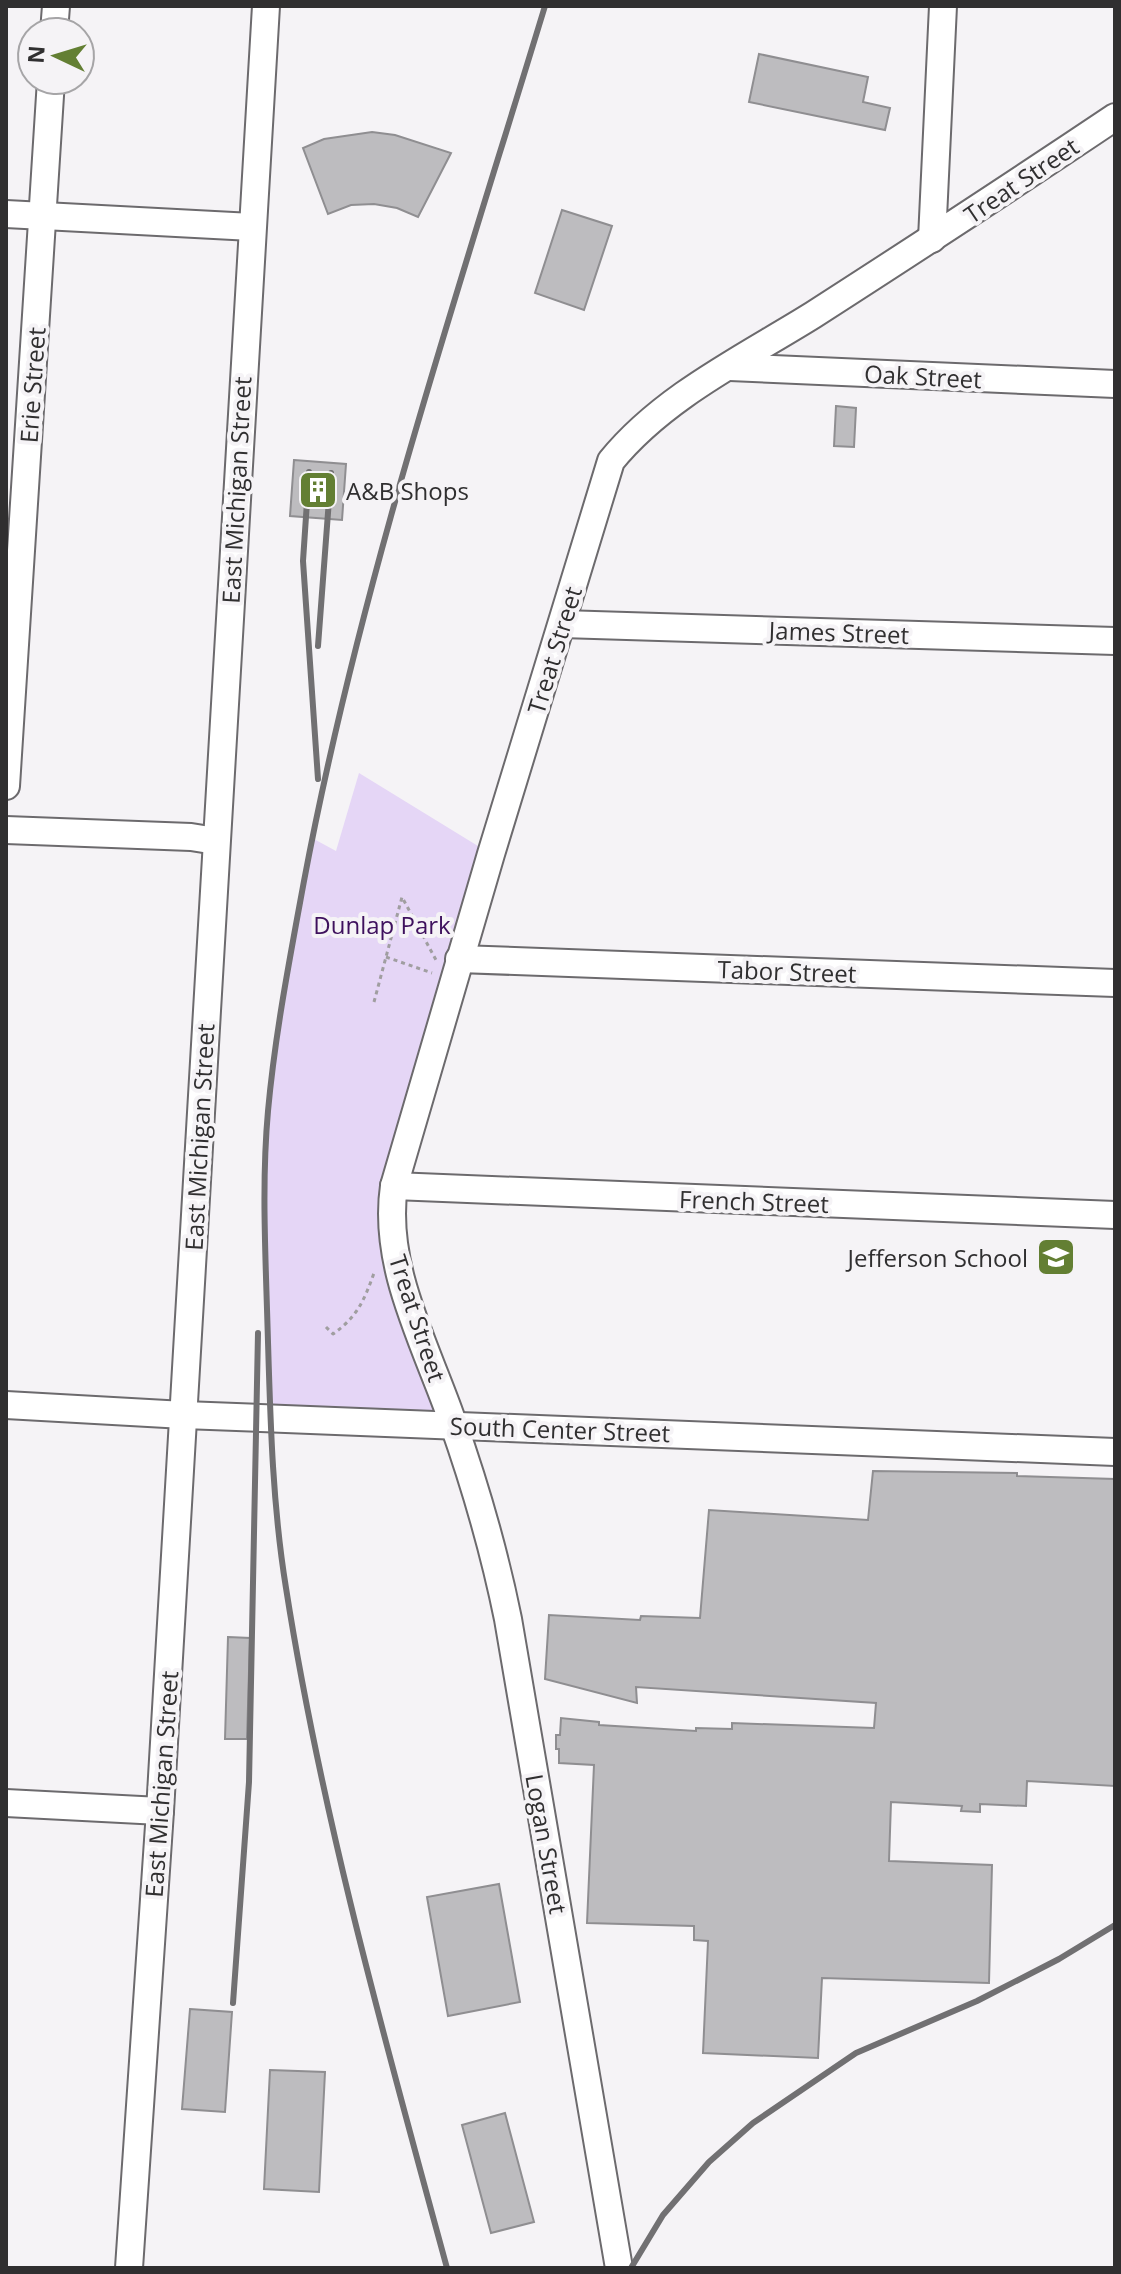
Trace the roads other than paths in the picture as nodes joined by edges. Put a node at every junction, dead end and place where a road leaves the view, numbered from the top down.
1 (266, 6) edge
2 (943, 6) edge
3 (50, 96) edge
4 (1115, 117) edge
5 (6, 214) edge
6 (43, 216) junction
7 (252, 227) junction
8 (932, 239) junction
9 (730, 367) junction
10 (1115, 384) edge
11 (562, 624) junction
12 (1115, 641) edge
13 (6, 786) edge
14 (6, 830) edge
15 (216, 841) junction
16 (448, 960) junction
17 (1115, 983) edge
18 (394, 1186) junction
19 (1115, 1215) edge
20 (6, 1405) edge
21 (184, 1415) junction
22 (454, 1425) junction
23 (1115, 1452) edge
24 (6, 1803) edge
25 (160, 1811) junction
26 (129, 2268) edge
27 (619, 2268) edge

1 - 7 street, East Michigan Street
2 - 8 street
3 - 6 street, Erie Street
4 - 8 street, Treat Street
5 - 6 street
6 - 7 street
6 - 13 street, Erie Street
7 - 15 street, East Michigan Street
8 - 9 street, Treat Street
9 - 10 street, Oak Street
9 - 11 street, Treat Street
11 - 12 street, James Street
11 - 16 street, Treat Street
14 - 15 street
15 - 21 street, East Michigan Street
16 - 17 street, Tabor Street
16 - 18 street, Treat Street
18 - 19 street, French Street
18 - 22 street, Treat Street
20 - 21 street, South Center Street
21 - 22 street, South Center Street
21 - 25 street, East Michigan Street
22 - 23 street, South Center Street
22 - 27 street, Logan Street
24 - 25 street
25 - 26 street, East Michigan Street

